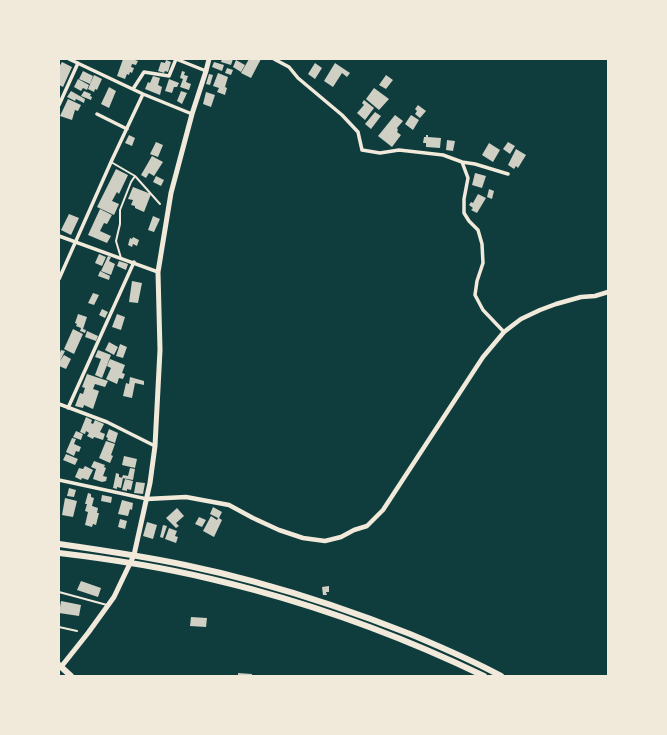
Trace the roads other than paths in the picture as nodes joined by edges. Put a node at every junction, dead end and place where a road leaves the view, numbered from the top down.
1 (69, 59) edge
2 (176, 59) edge
3 (209, 59) edge
4 (274, 59) edge
5 (78, 63) junction
6 (206, 71) junction
7 (133, 89) junction
8 (143, 94) junction
9 (59, 105) edge
10 (97, 114) dead end
11 (192, 114) junction
12 (127, 129) junction
13 (112, 162) junction
14 (462, 162) junction
15 (508, 174) dead end
16 (135, 176) junction
17 (160, 204) dead end
18 (59, 236) edge
19 (75, 242) junction
20 (121, 258) junction
21 (134, 262) junction
22 (158, 272) junction
23 (59, 279) edge
24 (608, 292) edge
25 (504, 332) junction
26 (59, 404) edge
27 (68, 408) junction
28 (154, 446) junction
29 (59, 480) edge
30 (147, 499) junction
31 (59, 544) edge
32 (59, 553) edge
33 (59, 592) edge
34 (108, 606) junction
35 (59, 627) edge
36 (77, 631) dead end
37 (59, 666) edge
38 (71, 676) edge
39 (484, 676) edge
40 (501, 676) edge

1 - 5 street
2 - 6 street
2 - 7 street
3 - 6 main road
4 - 14 street
5 - 7 street
5 - 9 street
6 - 11 main road
7 - 8 street
8 - 11 street
8 - 12 street
10 - 12 street
11 - 22 main road
12 - 13 street
13 - 16 lane
13 - 19 street
14 - 15 street
14 - 25 street
16 - 17 lane
16 - 20 lane
18 - 19 street
19 - 20 street
19 - 23 street
20 - 21 street
21 - 22 street
21 - 27 street
22 - 28 main road
24 - 25 street
25 - 30 street
26 - 27 street
27 - 28 street
28 - 30 main road
29 - 30 street
30 - 34 main road
31 - 40 highway
32 - 39 highway
33 - 34 lane
34 - 37 main road
35 - 36 lane
37 - 38 highway

